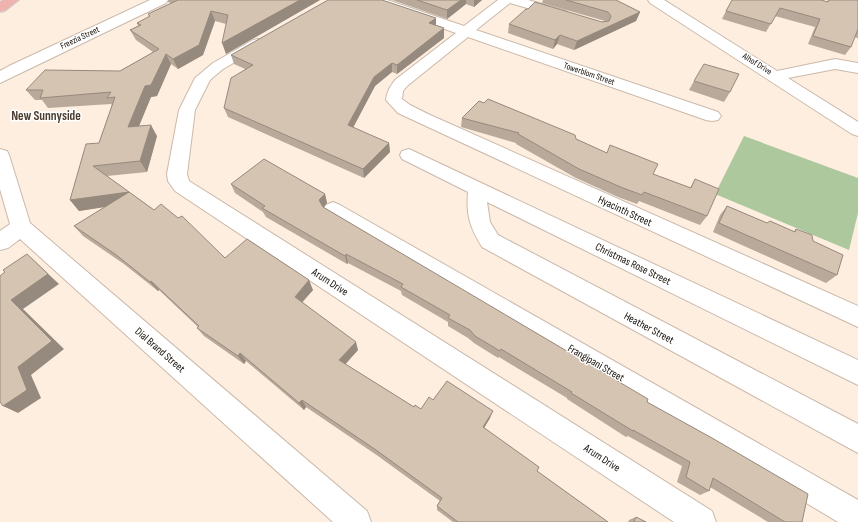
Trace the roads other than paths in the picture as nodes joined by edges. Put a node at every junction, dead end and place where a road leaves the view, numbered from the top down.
1 (6, 0) edge
2 (12, 0) edge
3 (161, 0) edge
4 (374, 0) edge
5 (506, 0) edge
6 (514, 0) edge
7 (655, 0) edge
8 (0, 4) edge
9 (0, 8) edge
10 (571, 17) edge
11 (467, 32) junction
12 (272, 35) edge
13 (858, 68) edge
14 (775, 76) junction
15 (0, 78) edge
16 (712, 116) dead end
17 (858, 130) edge
18 (0, 155) edge
19 (409, 155) dead end
20 (478, 189) junction
21 (333, 210) dead end
22 (21, 227) junction
23 (0, 242) edge
24 (858, 318) edge
25 (858, 373) edge
26 (858, 439) edge
27 (858, 517) edge
28 (356, 522) edge
29 (701, 522) edge

1 - 8 main road
2 - 9 main road
3 - 15 street, Freezia Street
4 - 11 street, Towerblom Street
5 - 11 street
6 - 10 street
7 - 14 street, Alhof Drive
11 - 16 street, Towerblom Street
11 - 24 street, Hyacinth Street
12 - 29 street, Arum Drive
13 - 14 street
14 - 17 street, Alhof Drive
18 - 22 street
19 - 20 street, Christmas Rose Street
20 - 25 street, Christmas Rose Street
20 - 26 street, Heather Street
21 - 27 street, Frangipani Street
22 - 23 street
22 - 28 street, Dial Brand Street

